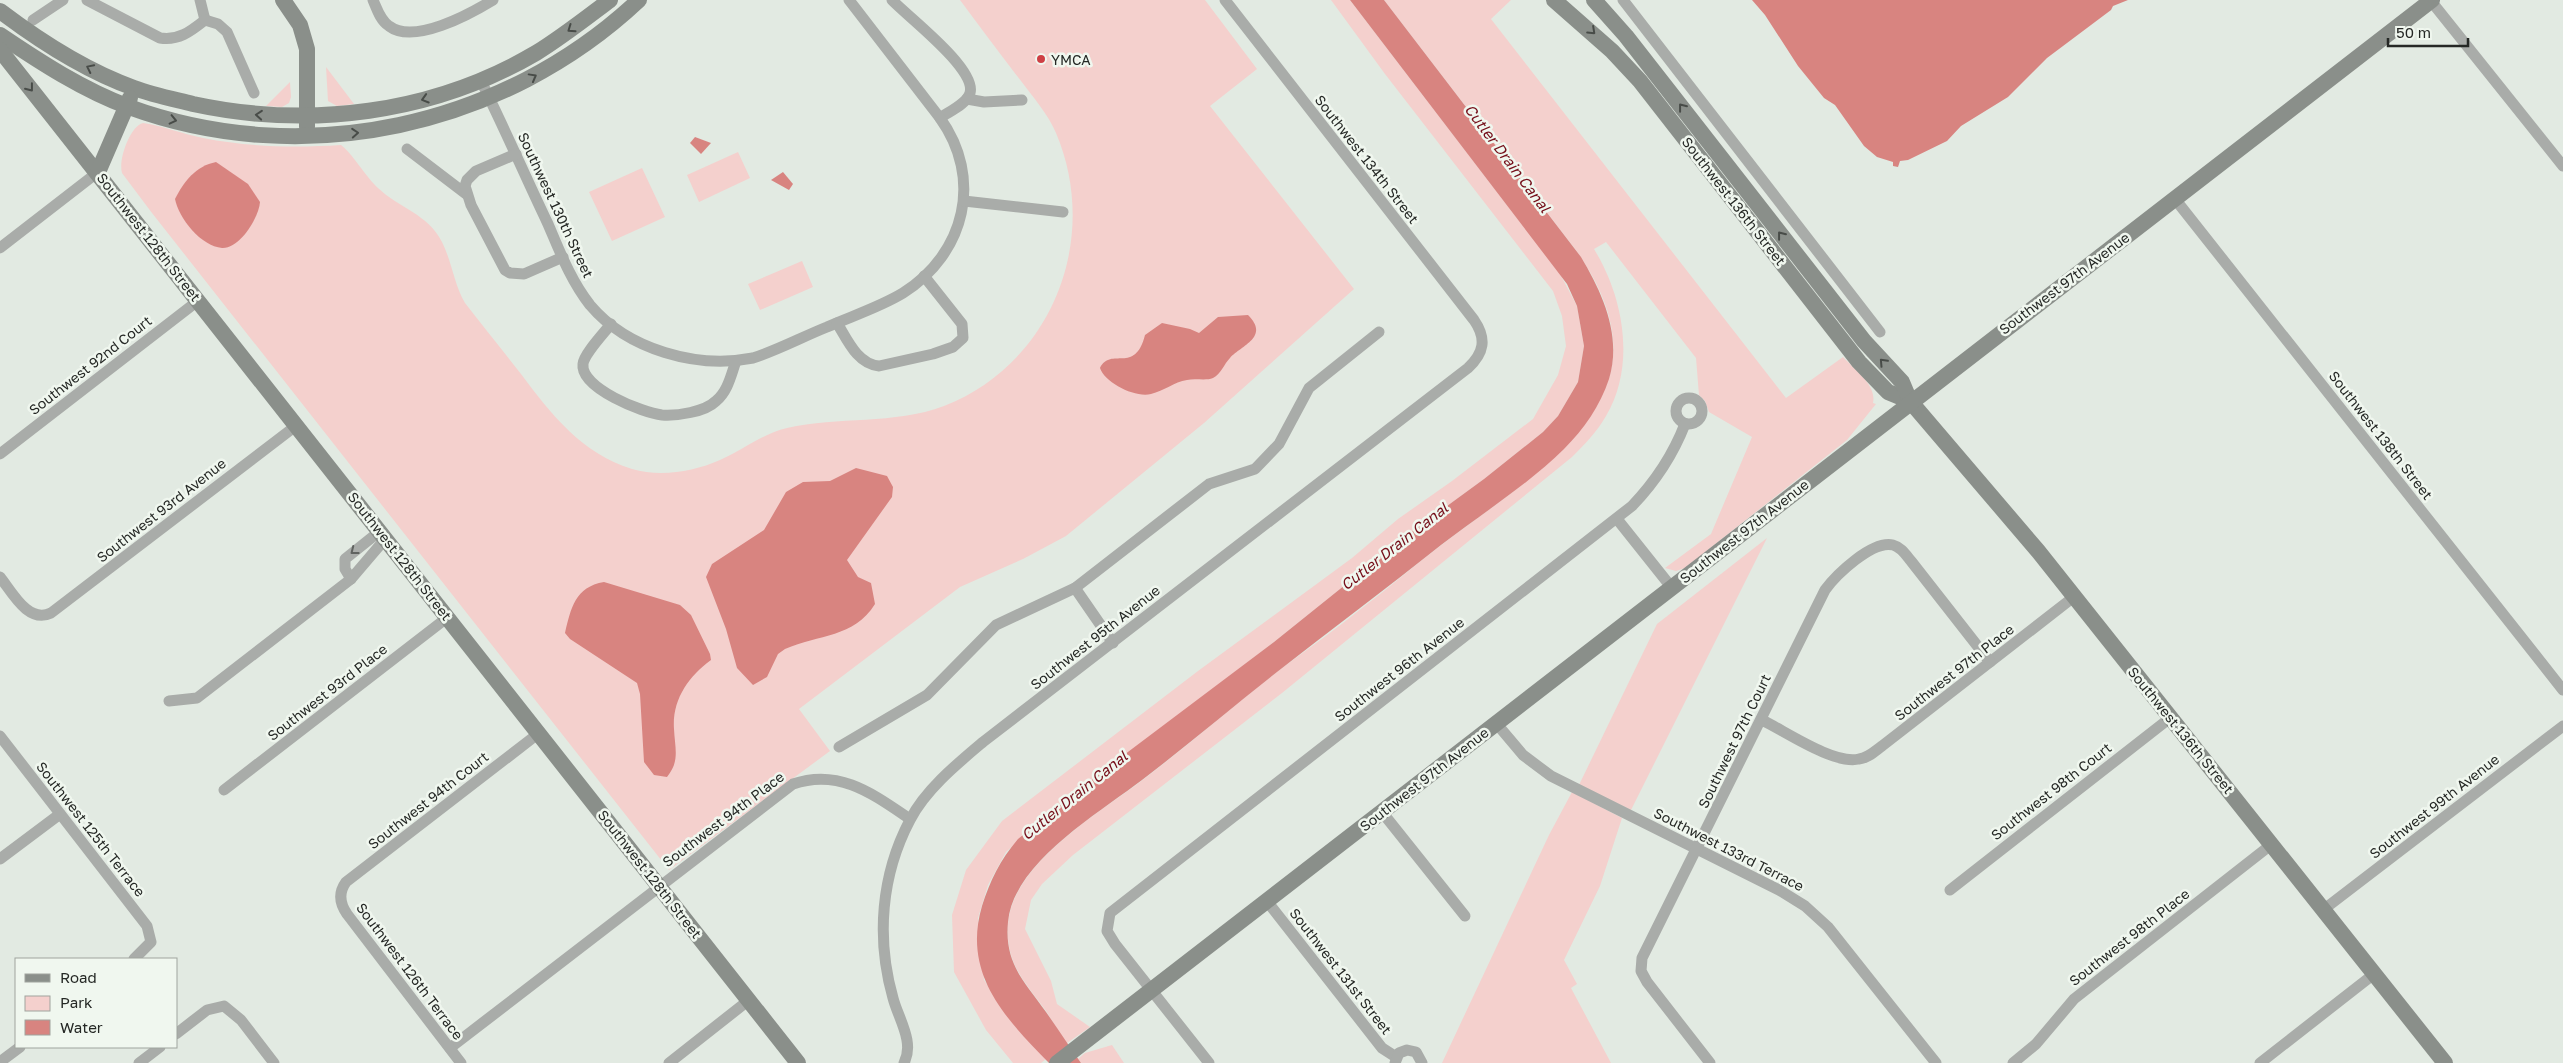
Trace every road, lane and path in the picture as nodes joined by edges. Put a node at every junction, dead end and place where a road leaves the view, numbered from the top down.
1 (63, 0) edge
2 (87, 0) edge
3 (200, 0) edge
4 (284, 0) edge
5 (373, 0) edge
6 (493, 0) edge
7 (610, 0) edge
8 (849, 0) edge
9 (892, 0) edge
10 (1225, 0) edge
11 (1554, 0) edge
12 (1594, 0) edge
13 (1622, 0) edge
14 (2432, 0) edge
15 (632, 2) edge
16 (0, 11) edge
17 (33, 20) dead end
18 (205, 20) junction
19 (0, 35) edge
20 (0, 50) edge
21 (480, 79) junction
22 (134, 89) junction
23 (254, 94) dead end
24 (489, 98) junction
25 (967, 99) junction
26 (1022, 100) dead end
27 (126, 106) junction
28 (307, 117) junction
29 (940, 118) junction
30 (306, 136) junction
31 (406, 149) dead end
32 (516, 154) junction
33 (2563, 166) edge
34 (98, 172) junction
35 (466, 194) junction
36 (2175, 199) junction
37 (964, 200) junction
38 (1063, 212) dead end
39 (0, 248) edge
40 (563, 257) junction
41 (924, 276) junction
42 (199, 300) junction
43 (836, 323) junction
44 (611, 324) junction
45 (1379, 332) dead end
46 (1880, 332) dead end
47 (1483, 339) joint
48 (736, 361) junction
49 (1910, 402) junction
50 (1685, 424) dead end
51 (297, 425) junction
52 (0, 454) edge
53 (1617, 519) junction
54 (383, 535) junction
55 (0, 577) edge
56 (351, 579) junction
57 (1075, 588) junction
58 (1672, 588) junction
59 (2075, 596) junction
60 (448, 617) junction
61 (1113, 643) junction
62 (1990, 662) junction
63 (2563, 690) edge
64 (169, 701) dead end
65 (2170, 718) junction
66 (1762, 720) junction
67 (1496, 723) junction
68 (2563, 726) edge
69 (539, 733) junction
70 (0, 736) edge
71 (839, 747) dead end
72 (224, 790) dead end
73 (1382, 812) junction
74 (60, 814) junction
75 (910, 819) junction
76 (2272, 844) junction
77 (1698, 848) junction
78 (0, 859) edge
79 (659, 886) junction
80 (1950, 890) dead end
81 (341, 895) joint
82 (1266, 900) junction
83 (2323, 910) junction
84 (1465, 916) dead end
85 (135, 958) edge
86 (2374, 974) junction
87 (1152, 990) junction
88 (749, 1000) junction
89 (178, 1032) edge
90 (19, 1048) edge
91 (159, 1048) edge
92 (450, 1048) junction
93 (1396, 1060) edge
94 (0, 1062) edge
95 (139, 1063) edge
96 (274, 1063) edge
97 (461, 1063) edge
98 (670, 1063) edge
99 (798, 1063) edge
100 (904, 1063) edge
101 (1057, 1063) edge
102 (1210, 1063) edge
103 (1422, 1063) edge
104 (1710, 1063) edge
105 (1936, 1063) edge
106 (2013, 1063) edge
107 (2260, 1063) edge
108 (2444, 1063) edge

1 - 17 street
2 - 18 street
3 - 18 street
4 - 28 street
5 - 6 street
7 -> 21 street
8 - 29 street, Southwest 130th Street
9 - 25 street
10 - 47 street, Southwest 134th Street
11 -> 49 street, Southwest 136th Street
49 -> 12 street, Southwest 136th Street
13 - 46 street
14 - 33 street
14 - 36 street, Southwest 97th Avenue
24 -> 15 street
22 -> 16 street
18 - 23 street
19 - 27 street
20 -> 34 street, Southwest 128th Street
21 - 24 street, Southwest 130th Street
21 -> 28 street
22 - 27 street
28 -> 22 street
30 -> 24 street
24 - 32 street, Southwest 130th Street
25 - 26 street
25 - 29 street
27 -> 30 street
27 - 34 street
28 - 30 street
29 - 37 street, Southwest 130th Street
31 - 35 street
32 - 35 street
32 - 40 street, Southwest 130th Street
34 - 39 street
34 - 42 street, Southwest 128th Street
35 - 40 street
36 - 49 street, Southwest 97th Avenue
36 - 63 street, Southwest 138th Street
37 - 38 street
37 - 41 street, Southwest 130th Street
40 - 44 street, Southwest 130th Street
41 - 43 street, Southwest 130th Street
41 - 43 street
42 - 51 street, Southwest 128th Street
42 - 52 street, Southwest 92nd Court
43 - 48 street, Southwest 130th Street
44 - 48 street, Southwest 130th Street
44 - 48 street
45 - 57 street
47 - 61 street, Southwest 95th Avenue
49 - 58 street, Southwest 97th Avenue
49 - 59 street, Southwest 136th Street
50 - 53 street, Southwest 96th Avenue
51 - 54 street, Southwest 128th Street
51 - 55 street, Southwest 93rd Avenue
53 - 58 street
53 - 87 street, Southwest 96th Avenue
54 - 56 street
54 -> 56 street
54 - 60 street, Southwest 128th Street
56 - 64 street
57 - 61 street
57 - 71 street
58 - 67 street, Southwest 97th Avenue
59 - 62 street, Southwest 97th Place
59 - 65 street, Southwest 136th Street
60 - 69 street, Southwest 128th Street
60 - 72 street, Southwest 93rd Place
61 - 75 street, Southwest 95th Avenue
62 - 66 street, Southwest 97th Place
62 - 66 street, Southwest 97th Court
65 - 76 street, Southwest 136th Street
65 - 80 street, Southwest 98th Court
66 - 77 street, Southwest 97th Court
67 - 73 street, Southwest 97th Avenue
67 - 77 street, Southwest 133rd Terrace
68 - 83 street, Southwest 99th Avenue
69 - 79 street, Southwest 128th Street
69 - 81 street, Southwest 94th Court
70 - 74 street, Southwest 125th Terrace
73 - 82 street, Southwest 97th Avenue
73 - 84 street
74 - 78 street
74 - 85 street, Southwest 125th Terrace
75 - 79 street, Southwest 94th Place
75 - 100 street, Southwest 95th Avenue
76 - 83 street, Southwest 136th Street
76 - 106 street, Southwest 98th Place
77 - 104 street, Southwest 97th Court
77 - 105 street, Southwest 133rd Terrace
79 - 88 street, Southwest 128th Street
79 - 92 street, Southwest 94th Place
81 - 92 street, Southwest 126th Terrace
82 - 87 street, Southwest 97th Avenue
82 - 93 street, Southwest 131st Street
83 - 86 street, Southwest 136th Street
86 - 107 street
86 - 108 street, Southwest 136th Street
87 - 101 street, Southwest 97th Avenue
87 - 102 street
88 - 98 street
88 - 99 street, Southwest 128th Street
89 - 96 street
90 - 94 street
91 - 95 street
92 - 97 street, Southwest 126th Terrace
93 - 103 street, Southwest 131st Street

